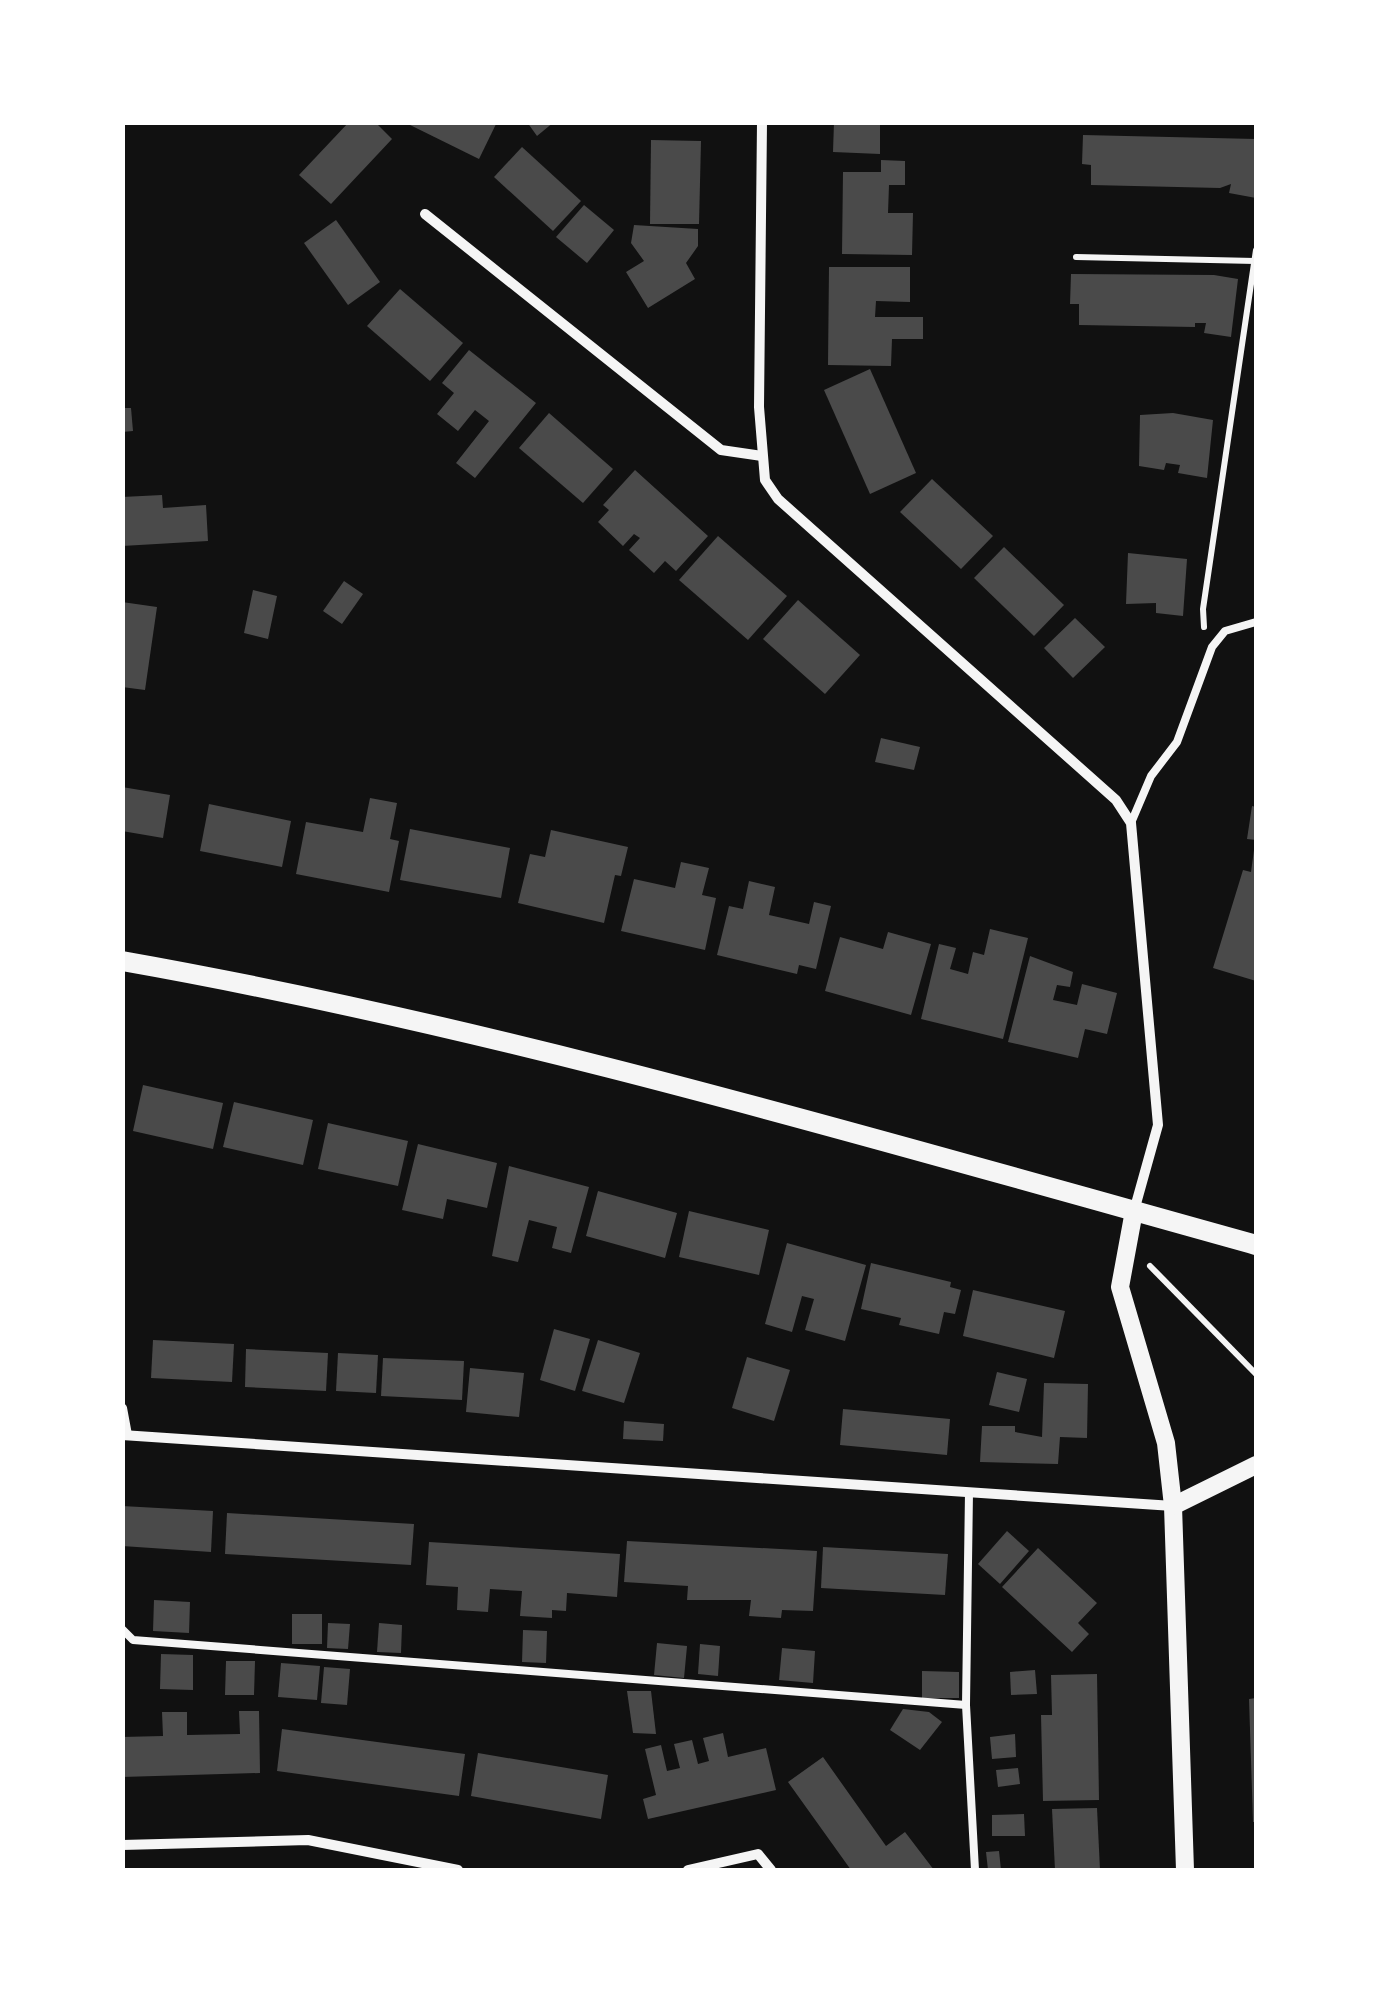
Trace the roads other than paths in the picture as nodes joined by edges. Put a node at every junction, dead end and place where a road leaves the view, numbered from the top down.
1 (762, 122) edge
2 (425, 214) dead end
3 (762, 456) junction
4 (1256, 622) edge
5 (1131, 823) junction
6 (122, 960) edge
7 (1134, 1211) junction
8 (1256, 1245) edge
9 (122, 1408) edge
10 (125, 1435) edge
11 (1256, 1465) edge
12 (969, 1492) junction
13 (1173, 1506) junction
14 (122, 1629) edge
15 (966, 1705) junction
16 (122, 1845) edge
17 (458, 1870) edge
18 (688, 1870) edge
19 (771, 1870) edge
20 (975, 1870) edge
21 (1185, 1870) edge

1 - 3 street
2 - 3 street
3 - 5 street
4 - 5 lane
5 - 7 street
6 - 7 main road
7 - 8 main road
7 - 13 street
9 - 10 street
10 - 12 street
11 - 13 street
12 - 13 street
12 - 15 lane
13 - 21 street
14 - 15 lane
15 - 20 lane
16 - 17 street
18 - 19 street

